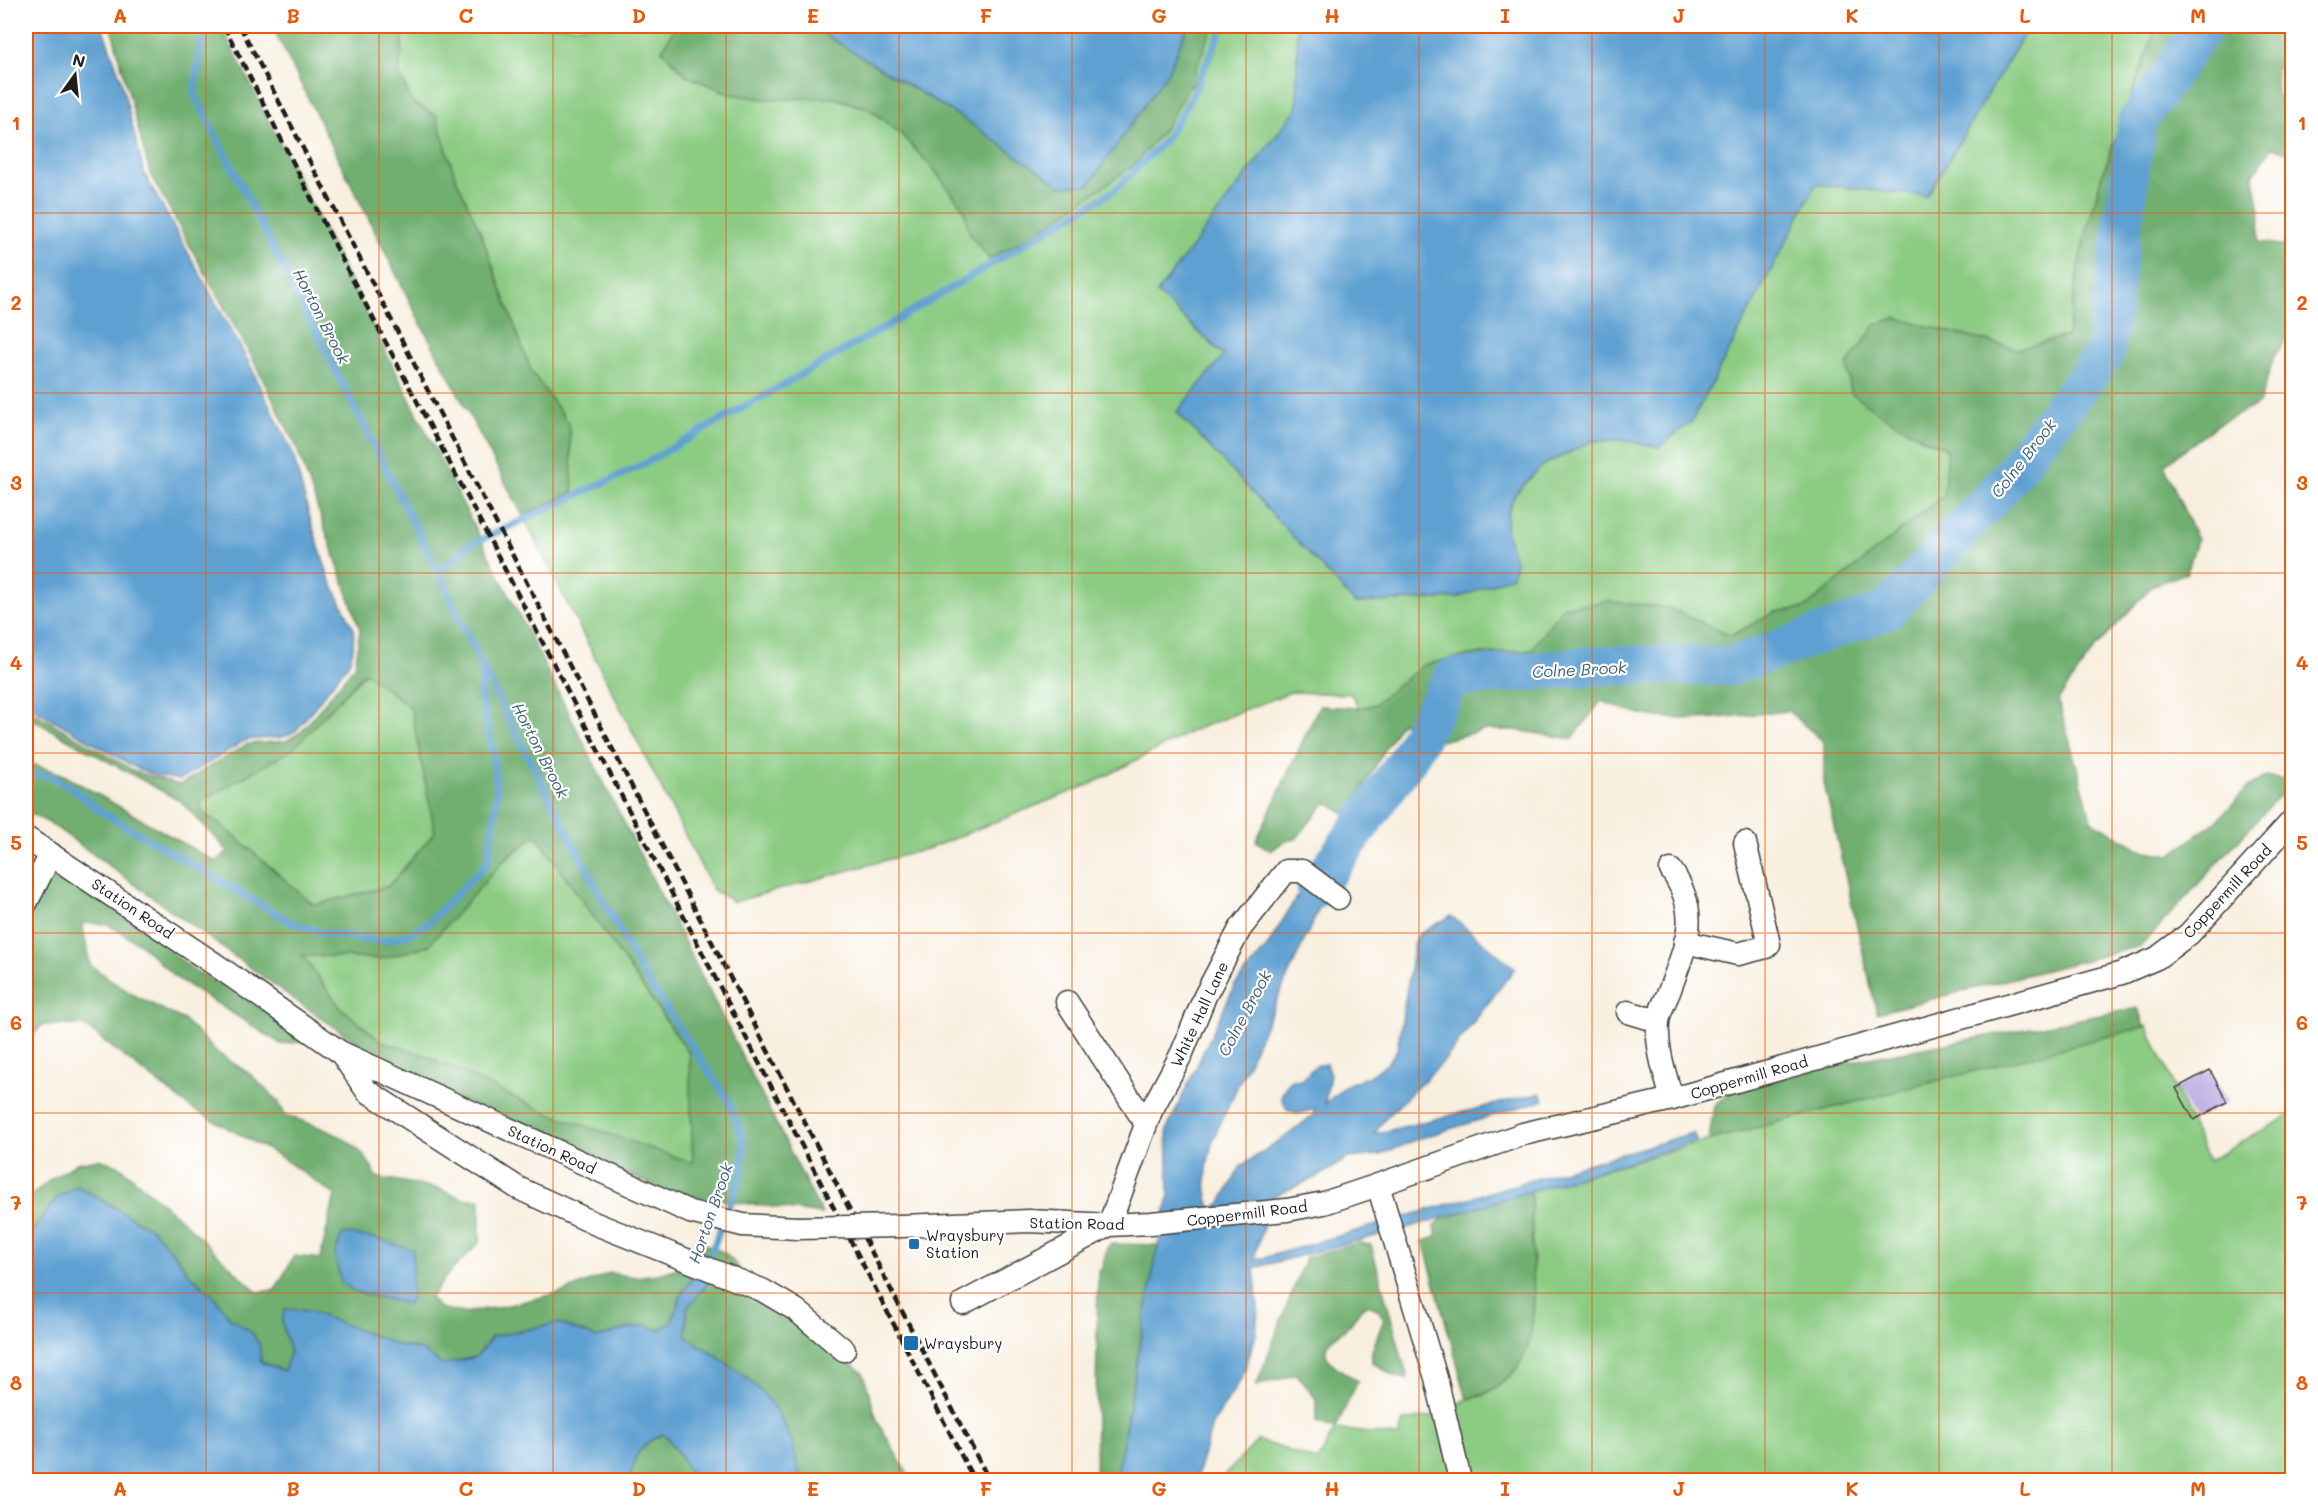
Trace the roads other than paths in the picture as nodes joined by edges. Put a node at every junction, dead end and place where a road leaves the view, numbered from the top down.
1 (2292, 820) edge
2 (26, 838) edge
3 (1745, 843) dead end
4 (51, 854) junction
5 (1677, 878) dead end
6 (1338, 898) dead end
7 (26, 903) edge
8 (1685, 942) junction
9 (1067, 1002) dead end
10 (1628, 1012) dead end
11 (1658, 1021) junction
12 (340, 1052) junction
13 (1672, 1099) junction
14 (1146, 1124) junction
15 (1378, 1185) junction
16 (1151, 1223) joint
17 (1109, 1225) junction
18 (963, 1303) dead end
19 (844, 1350) dead end
20 (1460, 1480) edge

1 - 13 street, Coppermill Road
2 - 4 street, Station Road
3 - 8 street
4 - 7 street
4 - 12 street, Station Road
5 - 8 street
6 - 14 street, White Hall Lane
8 - 11 street
9 - 14 street
10 - 11 street
11 - 13 street
12 - 17 street, Station Road, bridge
12 - 19 street
13 - 15 street, Coppermill Road
14 - 17 street, White Hall Lane
15 - 16 street, Coppermill Road
15 - 20 street
16 - 17 street, Station Road
17 - 18 street

